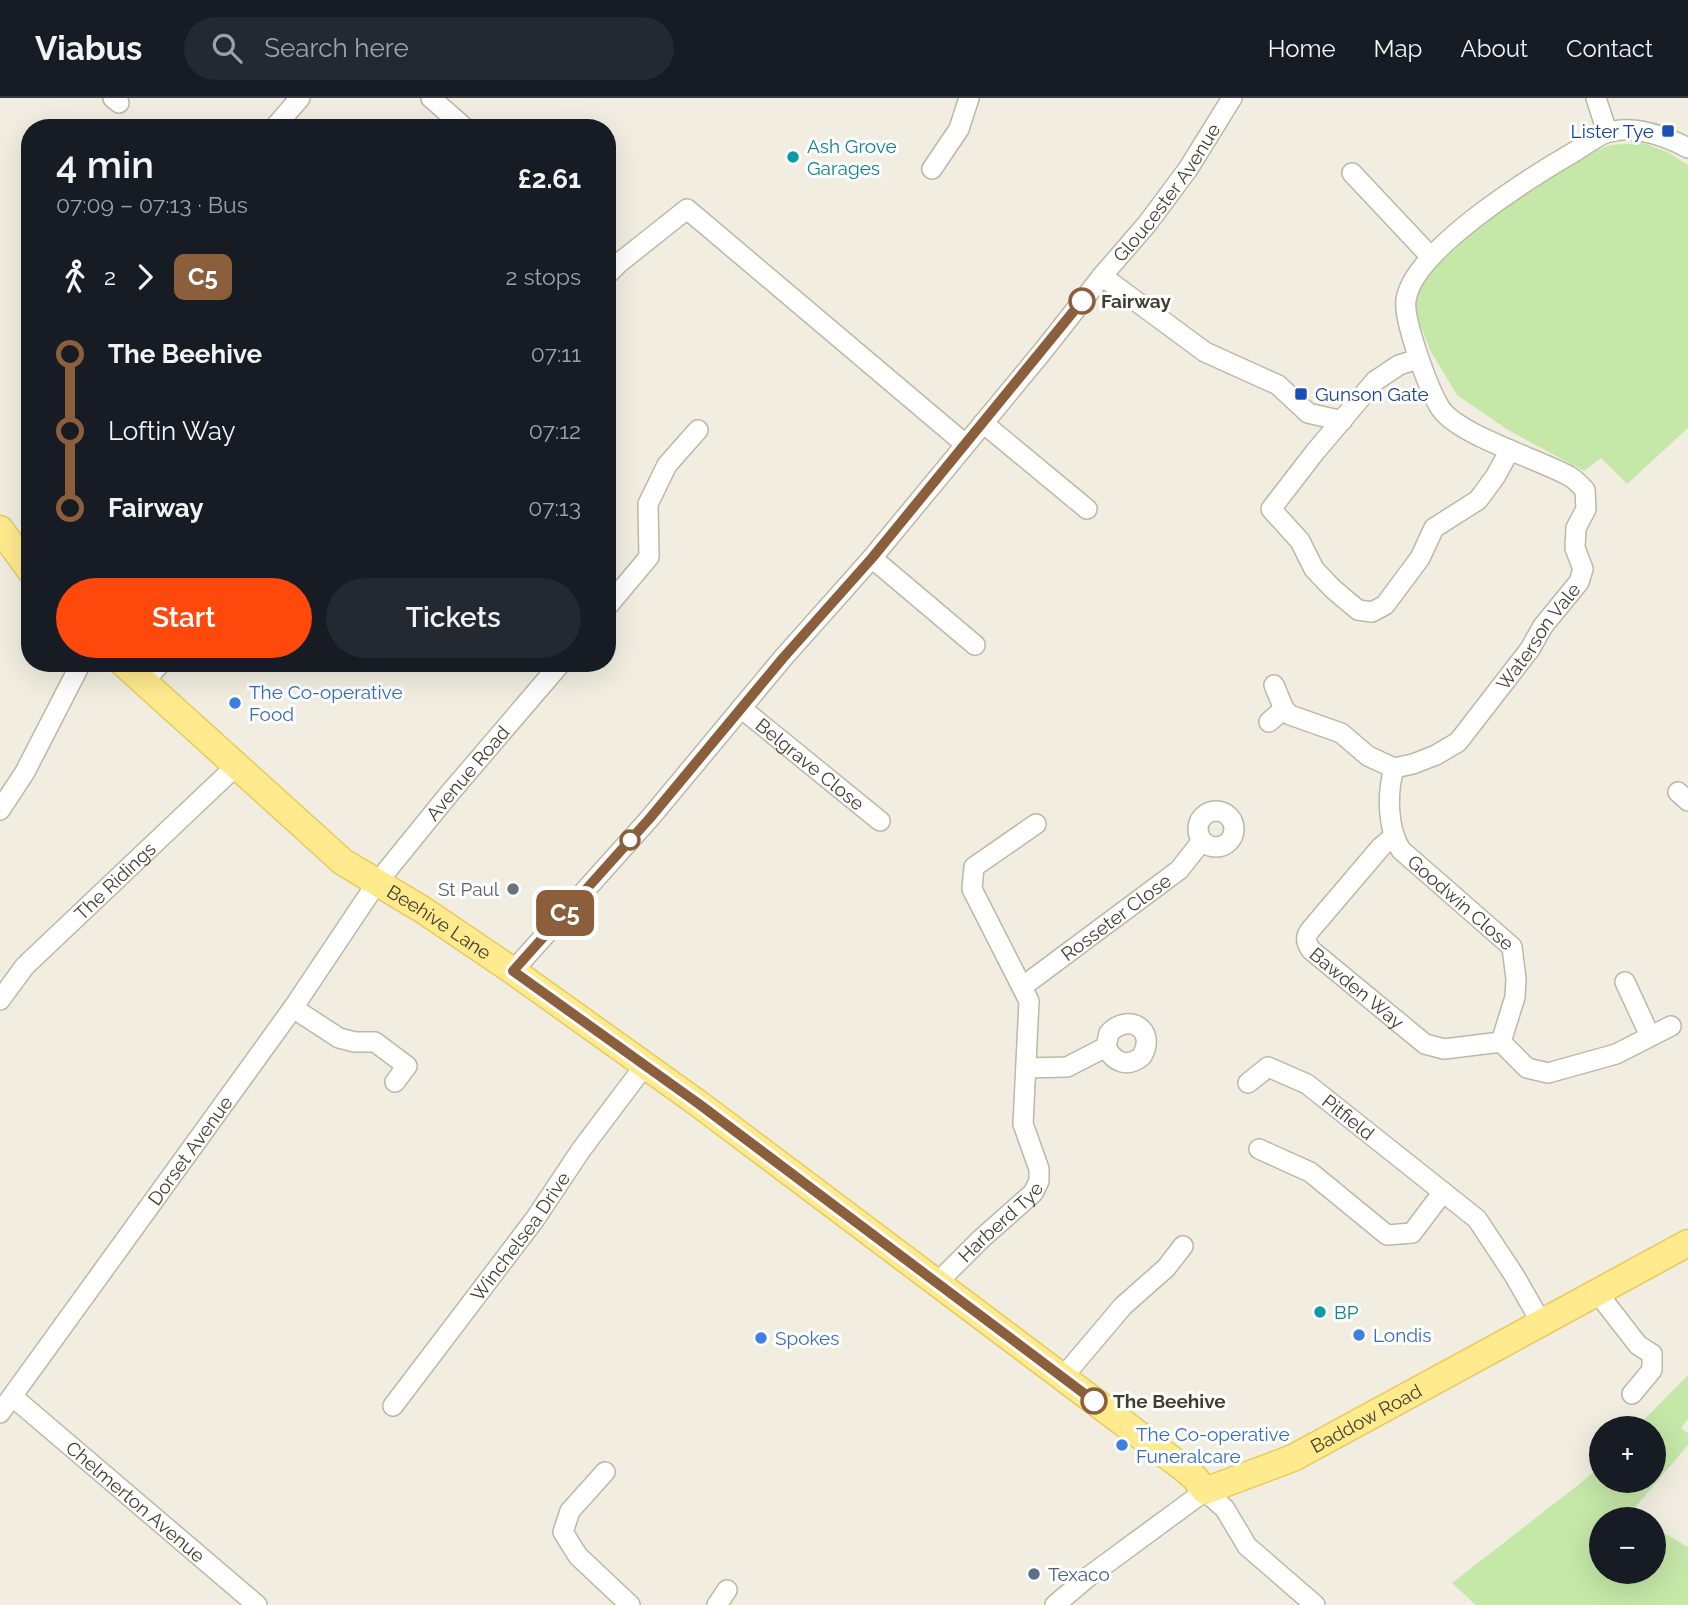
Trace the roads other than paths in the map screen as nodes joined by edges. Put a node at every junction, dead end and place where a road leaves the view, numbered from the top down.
1 (300, 98) edge
2 (431, 98) edge
3 (970, 98) edge
4 (1232, 98) edge
5 (1595, 98) edge
6 (282, 119) edge
7 (455, 119) edge
8 (1607, 132) junction
9 (1688, 148) edge
10 (932, 169) dead end
11 (1352, 173) dead end
12 (1431, 257) junction
13 (616, 259) edge
14 (1102, 276) junction
15 (1418, 359) junction
16 (1308, 413) junction
17 (1342, 421) junction
18 (983, 422) junction
19 (698, 430) dead end
20 (965, 444) junction
21 (1510, 450) junction
22 (1315, 452) junction
23 (1087, 509) dead end
24 (0, 529) edge
25 (21, 558) edge
26 (872, 558) junction
27 (616, 596) edge
28 (975, 645) dead end
29 (76, 672) edge
30 (152, 672) edge
31 (553, 672) edge
32 (1274, 684) dead end
33 (741, 708) junction
34 (236, 766) junction
35 (1394, 768) junction
36 (0, 810) edge
37 (880, 821) dead end
38 (1036, 824) dead end
39 (1393, 837) junction
40 (1202, 841) dead end
41 (376, 884) junction
42 (513, 971) junction
43 (1625, 982) dead end
44 (1022, 987) junction
45 (0, 1000) edge
46 (293, 1008) junction
47 (1671, 1026) dead end
48 (1650, 1036) junction
49 (1501, 1042) junction
50 (1107, 1047) dead end
51 (645, 1065) junction
52 (1026, 1068) junction
53 (395, 1082) dead end
54 (1248, 1083) dead end
55 (1259, 1149) dead end
56 (1443, 1192) junction
57 (1688, 1243) edge
58 (1183, 1246) dead end
59 (937, 1283) junction
60 (1596, 1291) junction
61 (1541, 1322) junction
62 (1063, 1377) junction
63 (1632, 1394) dead end
64 (13, 1398) junction
65 (393, 1406) dead end
66 (0, 1413) edge
67 (605, 1472) dead end
68 (1205, 1491) junction
69 (257, 1605) edge
70 (630, 1605) edge
71 (1055, 1605) edge
72 (1315, 1605) edge

1 - 6 street
2 - 7 street
3 - 10 street
4 - 14 street, Gloucester Avenue
5 - 8 street
8 - 9 street
8 - 12 street, Waterson Vale
11 - 12 street
12 - 15 street, Waterson Vale
13 - 20 street
14 - 16 street
14 - 18 street, Gloucester Avenue
15 - 17 street
15 - 21 street, Waterson Vale
16 - 17 street
16 - 22 street
17 - 22 street
18 - 20 street, Gloucester Avenue
18 - 23 street
19 - 27 street
20 - 26 street, Gloucester Avenue
21 - 22 street
21 - 35 street, Waterson Vale
24 - 25 main road
26 - 28 street
26 - 33 street, Gloucester Avenue
29 - 36 street
30 - 34 main road, Beehive Lane
31 - 41 street, Avenue Road
32 - 35 street
33 - 37 street, Belgrave Close
33 - 42 street, Gloucester Avenue
34 - 41 main road, Beehive Lane
34 - 45 street, The Ridings
35 - 39 street, Goodwin Close
38 - 44 street, Harberd Tye
39 - 49 street, Goodwin Close
39 - 49 street, Bawden Way
40 - 44 street, Rosseter Close
41 - 42 main road, Beehive Lane
41 - 46 street, Dorset Avenue
42 - 51 main road, Beehive Lane
43 - 48 street
44 - 52 street, Harberd Tye
46 - 53 street
46 - 64 street, Dorset Avenue
47 - 48 street
48 - 49 street
50 - 52 street
51 - 59 main road, Beehive Lane
51 - 65 street, Winchelsea Drive
52 - 59 street, Harberd Tye
54 - 56 street, Pitfield
55 - 56 street
56 - 61 street, Pitfield
57 - 60 main road, Baddow Road
58 - 62 street
59 - 62 main road, Beehive Lane
60 - 61 main road, Baddow Road
60 - 63 street
61 - 68 main road, Baddow Road
62 - 68 main road, Beehive Lane
64 - 66 street, Dorset Avenue
64 - 69 street, Chelmerton Avenue
67 - 70 street
68 - 71 street, Baddow Road
68 - 72 street

